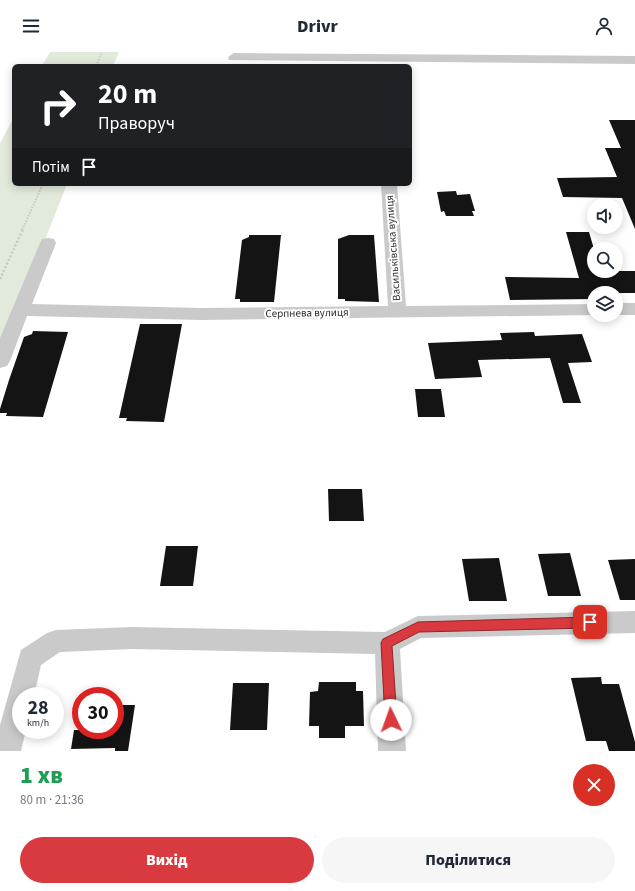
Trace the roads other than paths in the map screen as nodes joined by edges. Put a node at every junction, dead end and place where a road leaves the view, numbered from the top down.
1 (234, 57) dead end
2 (381, 59) edge
3 (635, 60) edge
4 (389, 186) edge
5 (48, 242) dead end
6 (623, 309) edge
7 (635, 309) edge
8 (21, 310) junction
9 (587, 310) edge
10 (397, 312) junction
11 (0, 361) edge
12 (635, 622) edge
13 (387, 643) junction
14 (7, 751) edge
15 (392, 751) edge

1 - 2 street
2 - 3 street
4 - 10 street, Васильківська вулиця
5 - 8 street
6 - 7 street
8 - 10 street, Серпнева вулиця
8 - 11 street
9 - 10 street, Серпнева вулиця
12 - 13 street
13 - 14 street
13 - 15 street

